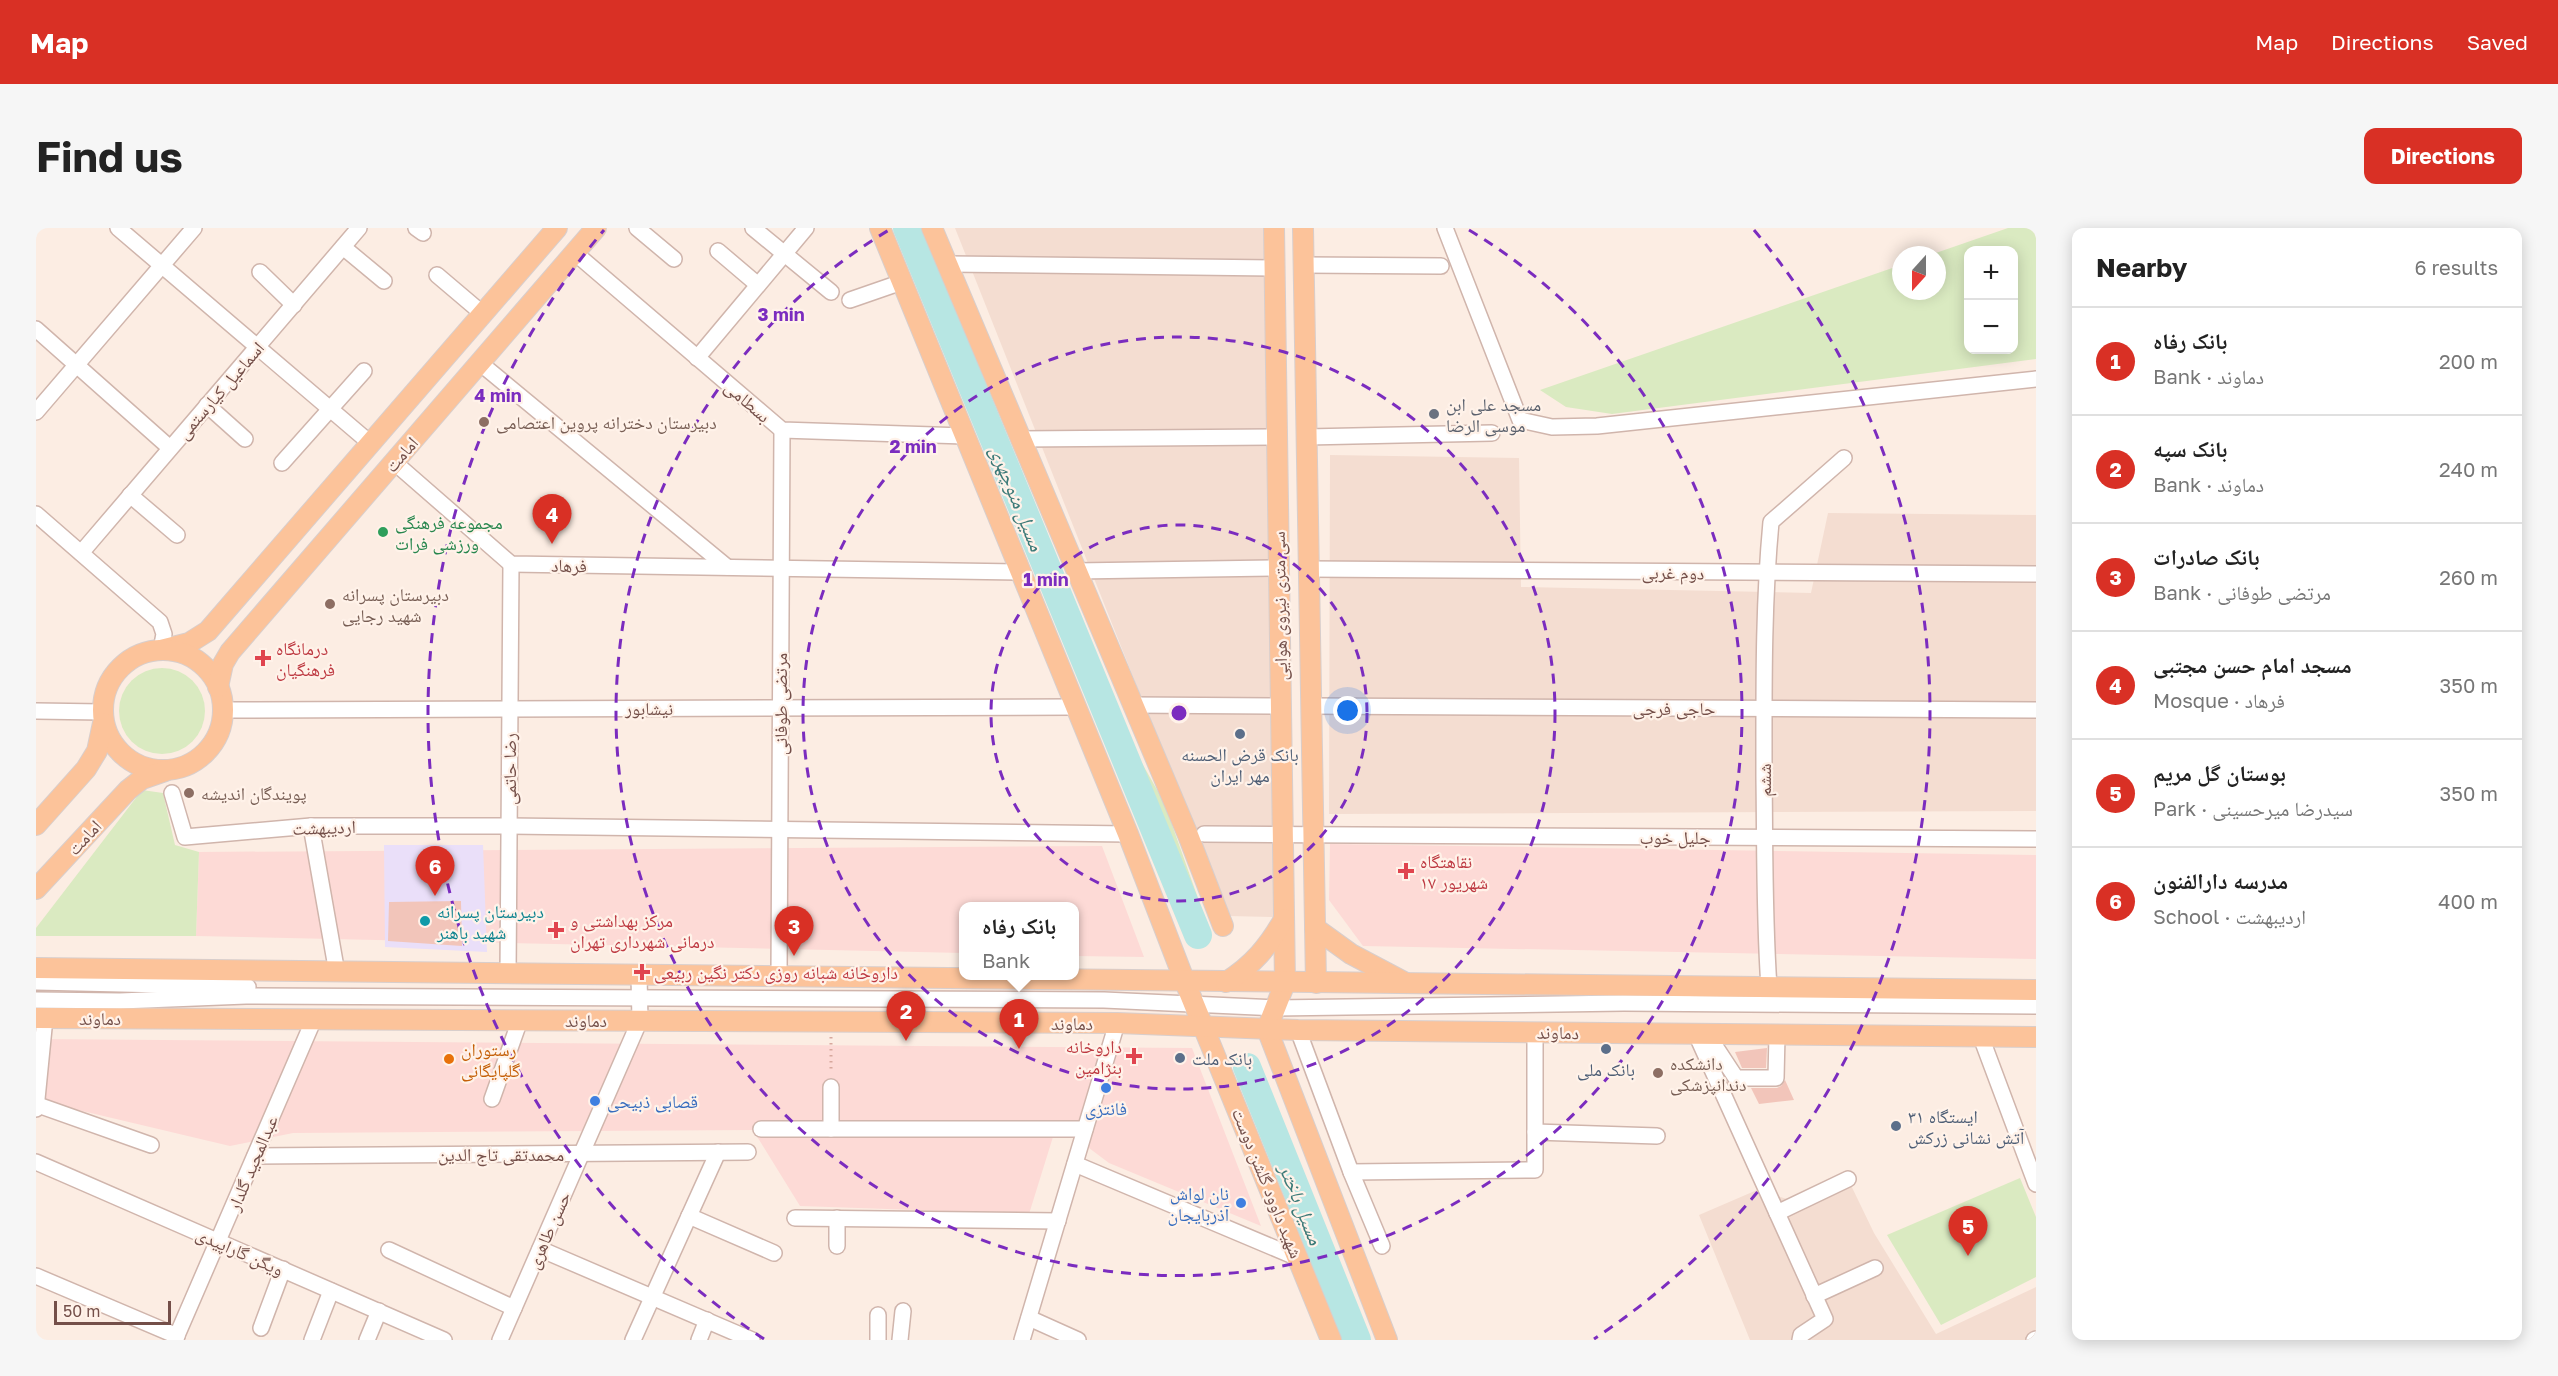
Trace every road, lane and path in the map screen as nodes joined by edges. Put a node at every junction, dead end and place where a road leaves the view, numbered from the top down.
1 (118, 228) edge
2 (194, 228) edge
3 (359, 228) edge
4 (596, 228) edge
5 (637, 228) edge
6 (753, 228) edge
7 (806, 228) edge
8 (880, 228) edge
9 (932, 228) edge
10 (1274, 228) edge
11 (1303, 228) edge
12 (1445, 228) edge
13 (553, 229) edge
14 (343, 247) junction
15 (718, 251) dead end
16 (575, 253) junction
17 (785, 253) junction
18 (674, 259) dead end
19 (948, 264) junction
20 (161, 265) junction
21 (1304, 266) junction
22 (1441, 266) dead end
23 (1275, 268) junction
24 (260, 272) dead end
25 (437, 275) dead end
26 (384, 281) dead end
27 (902, 282) junction
28 (758, 285) junction
29 (831, 292) dead end
30 (850, 300) dead end
31 (294, 304) junction
32 (483, 314) junction
33 (36, 329) edge
34 (257, 347) junction
35 (697, 358) junction
36 (480, 363) junction
37 (77, 364) junction
38 (364, 371) dead end
39 (2036, 379) edge
40 (207, 405) junction
41 (330, 408) junction
42 (36, 412) edge
43 (782, 430) junction
44 (1492, 433) dead end
45 (964, 436) junction
46 (1277, 437) junction
47 (1307, 437) junction
48 (245, 439) dead end
49 (1020, 439) junction
50 (370, 443) junction
51 (170, 448) junction
52 (1844, 458) dead end
53 (394, 462) junction
54 (282, 463) dead end
55 (130, 495) junction
56 (36, 514) edge
57 (177, 535) dead end
58 (81, 553) junction
59 (511, 564) junction
60 (727, 567) junction
61 (781, 568) junction
62 (1279, 568) junction
63 (1309, 568) junction
64 (1076, 571) junction
65 (1022, 572) junction
66 (1766, 573) junction
67 (2036, 574) edge
68 (161, 650) junction
69 (218, 687) junction
70 (1132, 705) junction
71 (1281, 706) junction
72 (1311, 706) junction
73 (1075, 707) junction
74 (780, 708) junction
75 (510, 709) junction
76 (1764, 709) junction
77 (223, 710) junction
78 (2036, 710) edge
79 (36, 711) edge
80 (103, 717) junction
81 (165, 771) junction
82 (172, 793) dead end
83 (36, 825) edge
84 (310, 826) junction
85 (509, 826) junction
86 (779, 829) junction
87 (1128, 834) junction
88 (1283, 834) junction
89 (1313, 834) junction
90 (1196, 835) junction
91 (1764, 837) junction
92 (2036, 839) edge
93 (36, 889) edge
94 (1284, 920) junction
95 (1223, 926) dead end
96 (1315, 928) junction
97 (36, 968) edge
98 (337, 973) junction
99 (508, 975) junction
100 (639, 976) junction
101 (779, 977) junction
102 (36, 982) edge
103 (1226, 982) junction
104 (1316, 983) junction
105 (1409, 984) junction
106 (1769, 987) junction
107 (2036, 990) edge
108 (1189, 992) junction
109 (1281, 994) junction
110 (2036, 998) edge
111 (2036, 1006) edge
112 (39, 1012) edge
113 (314, 1019) junction
114 (520, 1020) junction
115 (640, 1020) junction
116 (831, 1022) junction
117 (1117, 1023) junction
118 (1205, 1027) junction
119 (1267, 1029) junction
120 (1298, 1030) junction
121 (1535, 1032) junction
122 (1702, 1034) junction
123 (1777, 1035) junction
124 (2036, 1036) edge
125 (1981, 1037) junction
126 (831, 1087) joint
127 (492, 1099) dead end
128 (37, 1107) edge
129 (761, 1129) dead end
130 (831, 1129) junction
131 (1085, 1129) junction
132 (1535, 1132) junction
133 (1657, 1136) dead end
134 (151, 1145) dead end
135 (718, 1152) junction
136 (748, 1152) dead end
137 (582, 1153) junction
138 (255, 1156) junction
139 (36, 1161) edge
140 (1075, 1164) junction
141 (1351, 1172) junction
142 (1848, 1179) dead end
143 (2036, 1184) edge
144 (1777, 1213) junction
145 (689, 1216) junction
146 (795, 1218) dead end
147 (837, 1218) junction
148 (1058, 1221) junction
149 (218, 1241) junction
150 (837, 1246) dead end
151 (1382, 1246) dead end
152 (540, 1249) junction
153 (389, 1250) dead end
154 (774, 1253) dead end
155 (1298, 1258) junction
156 (283, 1269) junction
157 (1875, 1269) dead end
158 (36, 1276) edge
159 (331, 1291) junction
160 (653, 1296) junction
161 (1814, 1296) junction
162 (514, 1308) junction
163 (379, 1311) junction
164 (903, 1311) dead end
165 (878, 1315) dead end
166 (1029, 1318) junction
167 (707, 1320) junction
168 (261, 1328) dead end
169 (176, 1338) edge
170 (312, 1340) edge
171 (367, 1340) edge
172 (444, 1340) edge
173 (500, 1340) edge
174 (633, 1340) edge
175 (699, 1340) edge
176 (752, 1340) edge
177 (878, 1340) edge
178 (900, 1340) edge
179 (1022, 1340) edge
180 (1078, 1340) edge
181 (1331, 1340) edge
182 (1387, 1340) edge
183 (1800, 1340) edge

1 - 20 street
2 - 20 street
3 - 14 street, اسماعیل کیارستمی
4 - 16 main road, امامت
5 - 18 street
6 - 17 street
7 - 17 street
8 - 27 main road
9 - 19 main road
10 - 23 main road, سی متری نیروی هوایی
11 - 21 main road, سی متری نیروی هوایی
12 - 39 street
13 - 32 main road, امامت
14 - 26 street
14 - 31 street, اسماعیل کیارستمی
15 - 28 street
16 - 35 street, بسطامی
16 - 36 main road, امامت
17 - 28 street
17 - 29 street
19 - 23 street
19 - 49 main road
20 - 34 street
20 - 37 street
21 - 22 street
21 - 47 main road, سی متری نیروی هوایی
23 - 46 main road, سی متری نیروی هوایی
24 - 31 street
25 - 32 street
27 - 30 street
27 - 45 main road
28 - 35 street
31 - 34 street, اسماعیل کیارستمی
32 - 50 main road, امامت
33 - 37 street
34 - 40 street, اسماعیل کیارستمی
34 - 41 street
35 - 43 street, بسطامی
36 - 53 main road, امامت
36 - 60 street
37 - 42 street
37 - 51 street
38 - 41 street
40 - 48 street
40 - 51 street, اسماعیل کیارستمی
41 - 50 street
41 - 54 street
43 - 45 street, بسطامی
43 - 61 street, مرتضی طوفانی
44 - 47 street
45 - 65 main road
46 - 49 street
46 - 62 main road, سی متری نیروی هوایی
47 - 63 main road, سی متری نیروی هوایی
49 - 64 main road
50 - 68 main road, امامت
51 - 55 street, اسماعیل کیارستمی
52 - 66 street, ششم
53 - 59 street
53 - 69 main road, امامت
55 - 57 street
55 - 58 street, اسماعیل کیارستمی
56 - 58 street
58 - 68 street
59 - 60 street, فرهاد
59 - 75 street, رضا حاتمی
60 - 61 street, فرهاد
61 - 65 street, فرهاد
61 - 74 street, مرتضی طوفانی
62 - 64 street
62 - 71 main road, سی متری نیروی هوایی
63 - 66 street, دوم غربی
63 - 72 main road, سی متری نیروی هوایی
64 - 70 main road
65 - 73 main road
66 - 67 street, دوم غربی
66 - 76 street, ششم
68 - 69 main road
68 - 80 main road
69 - 77 main road
70 - 71 street
70 - 90 main road
71 - 88 main road, سی متری نیروی هوایی
72 - 76 street, حاجی فرجی
72 - 89 main road, سی متری نیروی هوایی
73 - 74 street, نیشابور
73 - 87 main road
74 - 75 street, نیشابور
74 - 86 street, مرتضی طوفانی
75 - 77 street, نیشابور
75 - 85 street, رضا حاتمی
76 - 78 street, حاجی فرجی
76 - 91 street, ششم
77 - 81 main road
79 - 80 street
80 - 81 main road
80 - 83 main road
81 - 93 main road, امامت
82 - 84 street, اردیبهشت
84 - 85 street, اردیبهشت
84 - 98 street
85 - 86 street, اردیبهشت
85 - 99 street, رضا حاتمی
86 - 87 street, اردیبهشت
86 - 101 street, مرتضی طوفانی
87 - 108 main road
88 - 89 street, جلیل خوب
88 - 90 street, جلیل خوب
88 - 94 main road, سی متری نیروی هوایی
89 - 91 street, جلیل خوب
89 - 96 main road, سی متری نیروی هوایی
90 - 95 main road
91 - 92 street, جلیل خوب
91 - 106 street, ششم
94 - 103 main road
94 - 109 main road, سی متری نیروی هوایی
96 - 104 main road, سی متری نیروی هوایی
96 - 105 main road
97 - 98 main road
98 - 99 main road
99 - 100 main road
100 - 101 main road
100 - 115 street
101 - 108 main road
102 - 108 street
103 - 108 main road
103 - 109 main road
104 - 105 main road
104 - 109 main road
105 - 106 main road
106 - 107 main road
108 - 109 street
108 - 112 street
108 - 118 main road, شهید داوود گلشن دوست
109 - 110 street
109 - 111 street
109 - 119 main road
112 - 113 main road, دماوند
112 - 128 street
113 - 114 main road, دماوند
113 - 138 street, عبدالمجید گلدار
114 - 115 main road, دماوند
114 - 127 street
115 - 116 main road, دماوند
115 - 137 street, حسن طاهری
116 - 117 main road, دماوند
116 - 126 path
117 - 118 main road, دماوند
117 - 131 street
118 - 119 main road, دماوند
118 - 155 main road, شهید داوود گلشن دوست
119 - 120 main road, دماوند
119 - 182 main road
120 - 121 main road, دماوند
120 - 141 street
121 - 122 main road, دماوند
121 - 132 street
122 - 123 main road, دماوند
122 - 123 street
122 - 144 street
123 - 125 main road, دماوند
124 - 125 main road, دماوند
125 - 143 street
126 - 130 street
128 - 134 street
129 - 130 street
130 - 131 street
131 - 140 street
132 - 133 street
132 - 141 street
135 - 136 street, محمدتقی تاج الدین
135 - 137 street, محمدتقی تاج الدین
135 - 145 street
137 - 138 street, محمدتقی تاج الدین
137 - 152 street, حسن طاهری
138 - 149 street, عبدالمجید گلدار
139 - 149 street, ویگن گاراپیدی
140 - 148 street
140 - 155 street
141 - 151 street
142 - 144 street
144 - 161 street
145 - 154 street
145 - 160 street
146 - 147 street
147 - 148 street
147 - 150 street
148 - 166 street
149 - 156 street, ویگن گاراپیدی
149 - 169 street, عبدالمجید گلدار
152 - 160 street
152 - 162 street, حسن طاهری
153 - 162 street
155 - 181 main road, شهید داوود گلشن دوست
156 - 159 street, ویگن گاراپیدی
156 - 168 street
157 - 161 street
158 - 169 street
159 - 163 street, ویگن گاراپیدی
159 - 170 street
160 - 167 street
160 - 174 street
161 - 183 street
162 - 173 street, حسن طاهری
163 - 171 street
163 - 172 street, ویگن گاراپیدی
164 - 178 street
165 - 177 street
166 - 179 street
166 - 180 street
167 - 175 street
167 - 176 street

